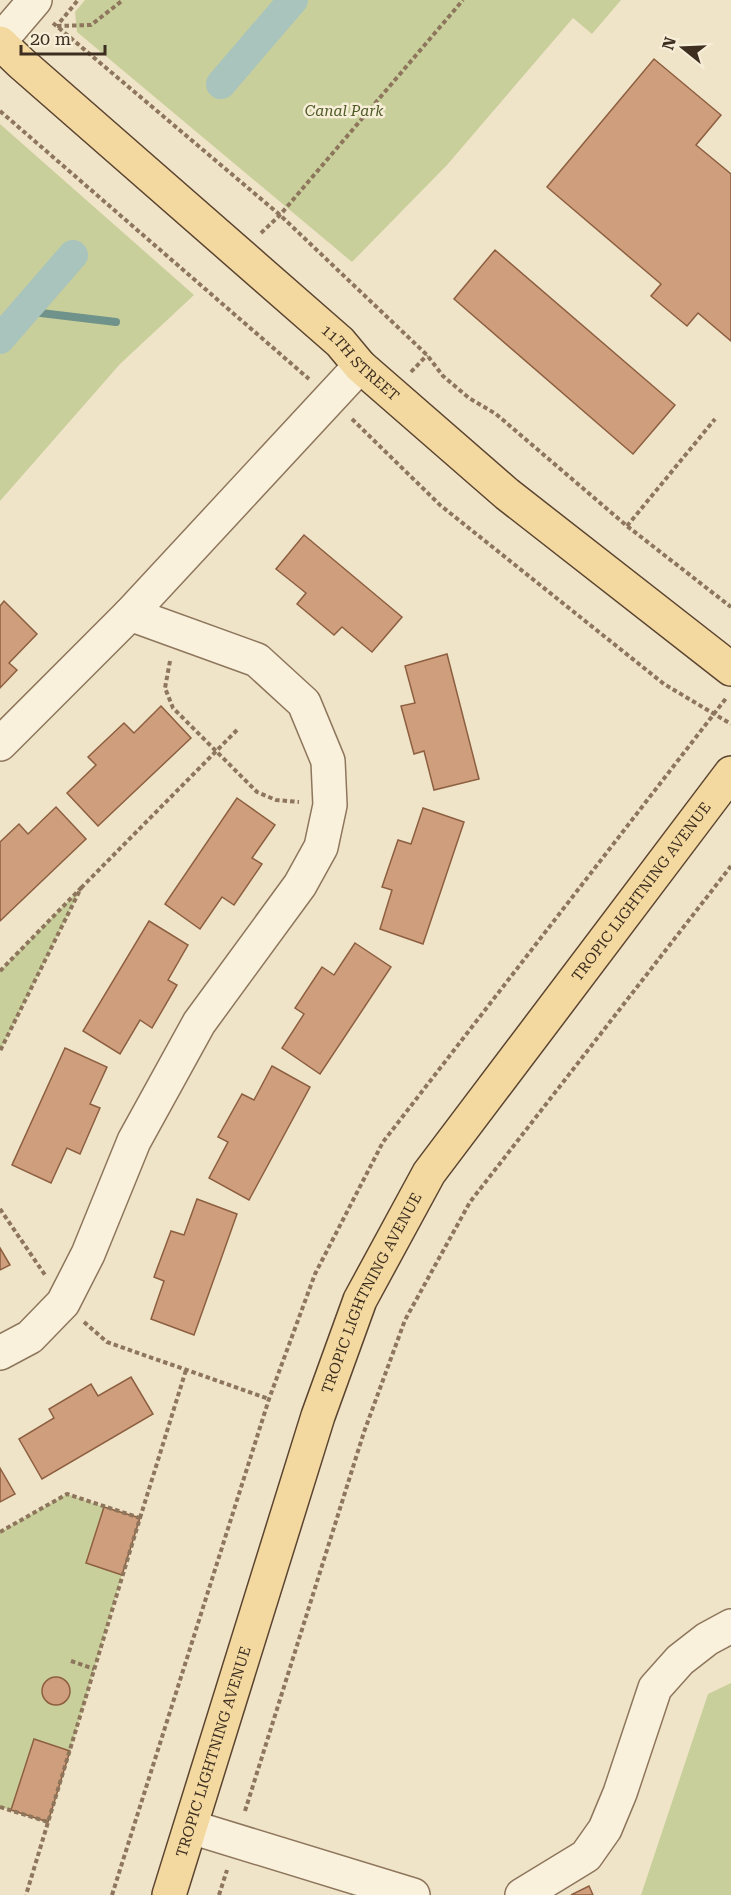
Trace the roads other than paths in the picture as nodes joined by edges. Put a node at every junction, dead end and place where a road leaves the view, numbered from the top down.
1 (34, 1) edge
2 (0, 42) edge
3 (360, 366) junction
4 (130, 615) junction
5 (731, 669) edge
6 (0, 744) edge
7 (731, 773) edge
8 (0, 1353) edge
9 (731, 1626) edge
10 (191, 1827) junction
11 (169, 1895) edge
12 (413, 1895) edge
13 (522, 1895) edge

1 - 2 street
2 - 3 main road, 11TH STREET
3 - 4 street
3 - 5 main road, 11TH STREET
4 - 6 street
4 - 8 street
7 - 10 main road, TROPIC LIGHTNING AVENUE
9 - 13 street
10 - 11 main road, TROPIC LIGHTNING AVENUE
10 - 12 street

